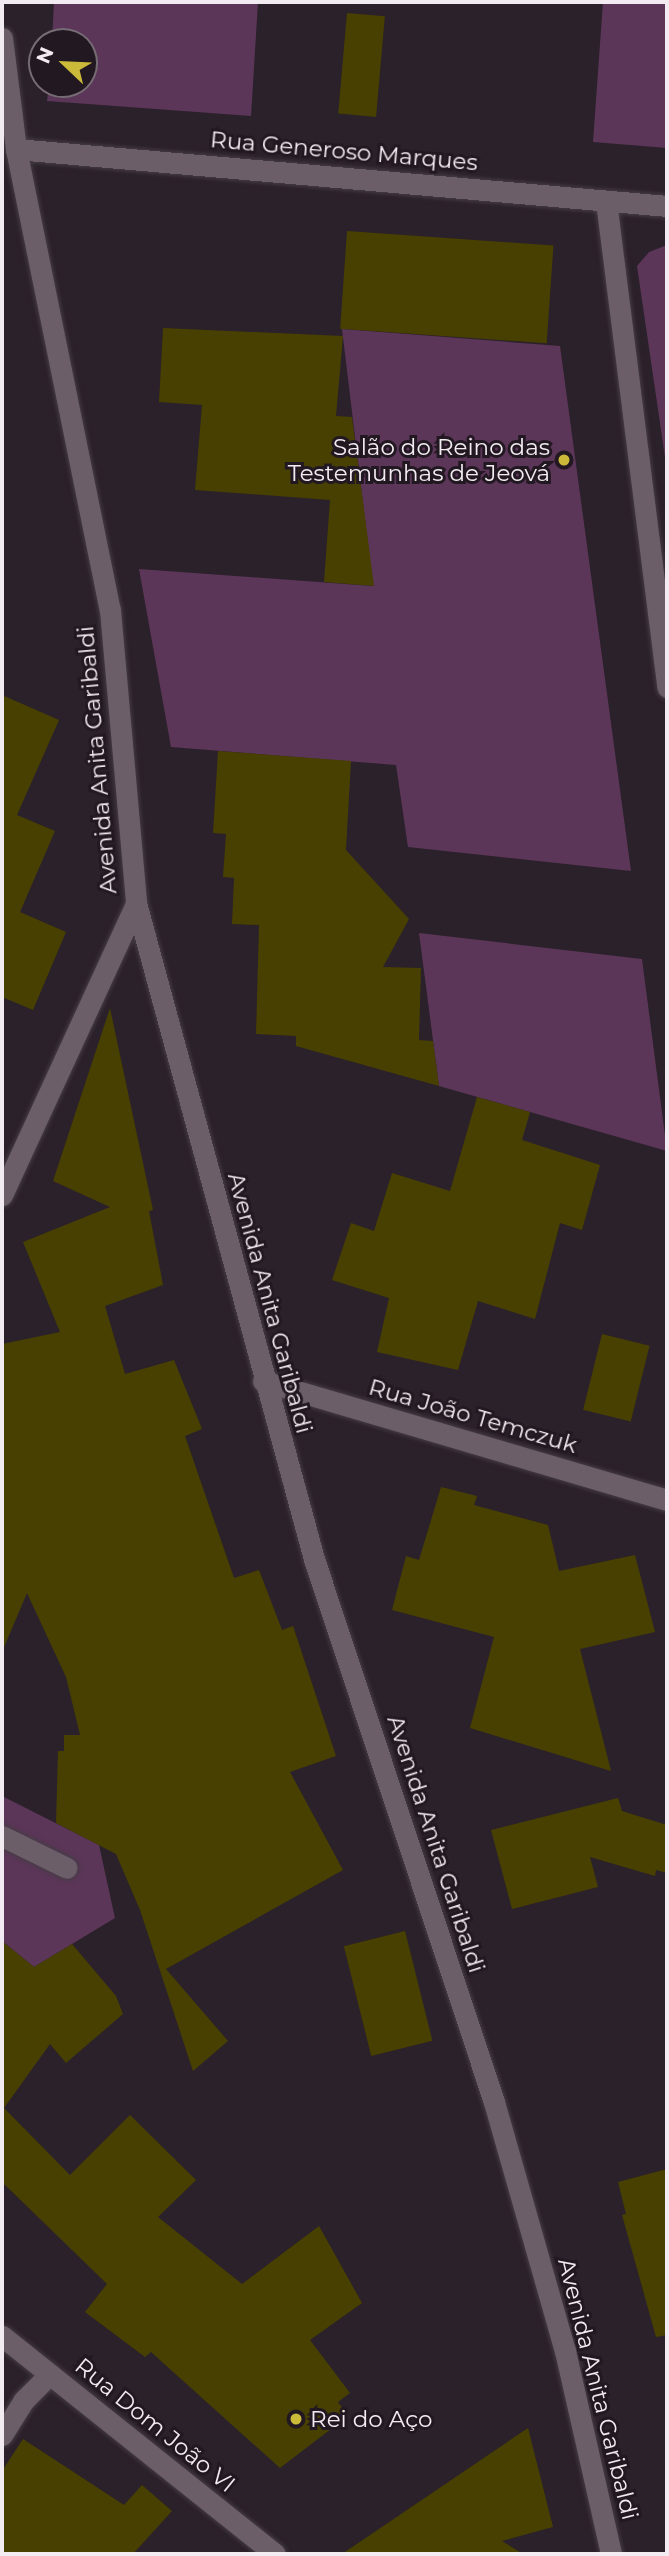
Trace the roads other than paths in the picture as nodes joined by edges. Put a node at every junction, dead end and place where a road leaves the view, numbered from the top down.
1 (2, 38) edge
2 (2, 127) edge
3 (16, 149) junction
4 (606, 201) junction
5 (667, 206) edge
6 (667, 687) edge
7 (136, 903) junction
8 (2, 1195) edge
9 (263, 1381) junction
10 (667, 1500) edge
11 (2, 1836) edge
12 (67, 1868) dead end
13 (2, 2336) edge
14 (50, 2374) junction
15 (2, 2435) edge
16 (275, 2554) edge
17 (611, 2554) edge

1 - 3 street, Avenida Anita Garibaldi
2 - 3 street
3 - 4 street, Rua Generoso Marques
3 - 7 street, Avenida Anita Garibaldi
4 - 5 street, Rua Generoso Marques
4 - 6 street
7 - 8 street
7 - 9 street, Avenida Anita Garibaldi
9 - 10 street, Rua João Temczuk
9 - 17 street, Avenida Anita Garibaldi
11 - 12 street
13 - 14 street, Rua Dom João VI
14 - 15 street
14 - 16 street, Rua Dom João VI

